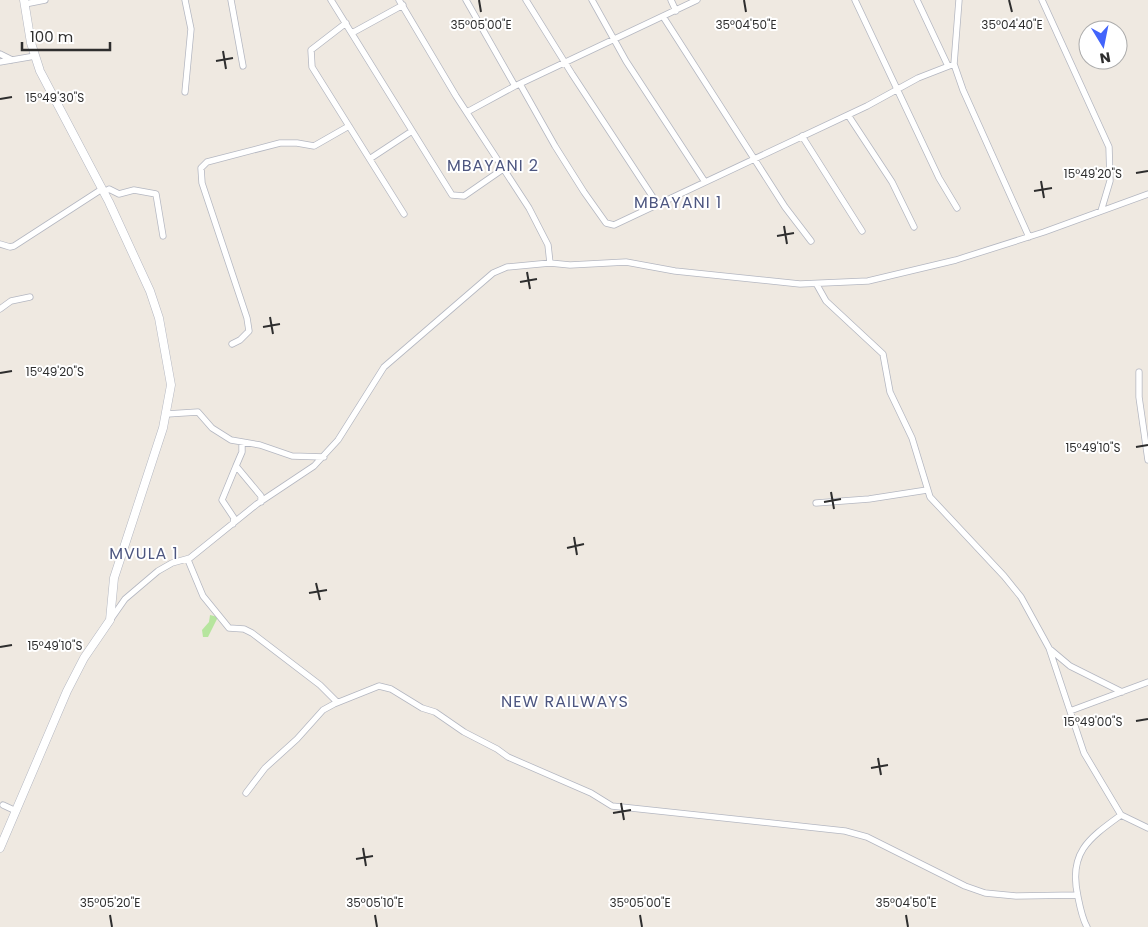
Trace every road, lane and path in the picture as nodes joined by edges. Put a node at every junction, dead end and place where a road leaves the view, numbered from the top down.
1 (45, 0) edge
2 (185, 0) edge
3 (231, 0) edge
4 (331, 0) edge
5 (466, 0) edge
6 (526, 0) edge
7 (592, 0) edge
8 (671, 0) edge
9 (697, 0) edge
10 (855, 0) edge
11 (917, 0) edge
12 (960, 0) edge
13 (1042, 0) edge
14 (24, 2) edge
15 (401, 2) edge
16 (676, 11) junction
17 (664, 18) junction
18 (346, 22) junction
19 (352, 33) junction
20 (615, 40) junction
21 (0, 54) edge
22 (35, 56) junction
23 (12, 60) junction
24 (0, 62) edge
25 (565, 63) junction
26 (951, 65) junction
27 (243, 66) dead end
28 (517, 85) junction
29 (897, 89) junction
30 (185, 92) dead end
31 (467, 112) junction
32 (848, 115) junction
33 (350, 126) junction
34 (412, 131) junction
35 (802, 136) junction
36 (371, 158) junction
37 (755, 159) junction
38 (503, 169) junction
39 (705, 182) junction
40 (103, 191) junction
41 (1148, 194) edge
42 (658, 205) junction
43 (957, 208) dead end
44 (1101, 211) junction
45 (404, 214) dead end
46 (914, 227) dead end
47 (862, 231) dead end
48 (163, 236) dead end
49 (1029, 236) junction
50 (811, 241) dead end
51 (0, 244) edge
52 (550, 263) junction
53 (816, 285) junction
54 (30, 297) dead end
55 (0, 309) edge
56 (232, 344) dead end
57 (1139, 372) dead end
58 (167, 414) junction
59 (242, 442) junction
60 (324, 457) junction
61 (1148, 460) edge
62 (236, 466) junction
63 (927, 490) junction
64 (261, 502) junction
65 (816, 503) dead end
66 (233, 524) junction
67 (188, 560) junction
68 (110, 620) junction
69 (1049, 648) junction
70 (1148, 682) edge
71 (1122, 692) junction
72 (337, 702) junction
73 (1070, 711) junction
74 (246, 793) dead end
75 (1, 804) edge
76 (16, 811) junction
77 (1121, 815) junction
78 (1148, 828) edge
79 (0, 848) edge
80 (1077, 894) junction
81 (1087, 927) edge

1 - 14 street
2 - 30 street
3 - 27 street
4 - 18 street
5 - 28 street
6 - 25 street
7 - 20 street
8 - 16 street
9 - 16 street
10 - 29 street
11 - 26 street
12 - 26 street
13 - 44 street
14 - 22 street
15 - 19 street
15 - 31 street
16 - 17 street
17 - 20 street
17 - 37 street
18 - 19 street
18 - 33 street
19 - 34 street
20 - 25 street
20 - 39 street
21 - 23 street
22 - 23 street
22 - 40 street
23 - 24 street
25 - 28 street
25 - 42 street
26 - 29 street
26 - 49 street
28 - 31 street
28 - 42 street
29 - 32 street
29 - 43 street
31 - 38 street
32 - 35 street
32 - 46 street
33 - 36 street
33 - 56 street
34 - 36 street
34 - 38 street
35 - 37 street
35 - 47 street
36 - 45 street
37 - 39 street
37 - 50 street
38 - 52 street
39 - 42 street
40 - 48 street
40 - 51 street
40 - 58 street
41 - 44 street
44 - 49 street
49 - 53 street
52 - 53 street
52 - 60 street
53 - 63 street
54 - 55 street
57 - 61 street
58 - 59 street
58 - 68 street
59 - 60 street
59 - 62 street
60 - 64 street
62 - 64 street
62 - 66 street
63 - 65 street
63 - 69 street
64 - 66 street
66 - 67 street
67 - 68 street
67 - 72 street
68 - 76 street
69 - 71 street
69 - 73 street
70 - 71 street
71 - 73 street
72 - 74 street
72 - 80 street
73 - 77 street
75 - 76 street
76 - 79 street
77 - 78 street
77 - 80 street
80 - 81 street

